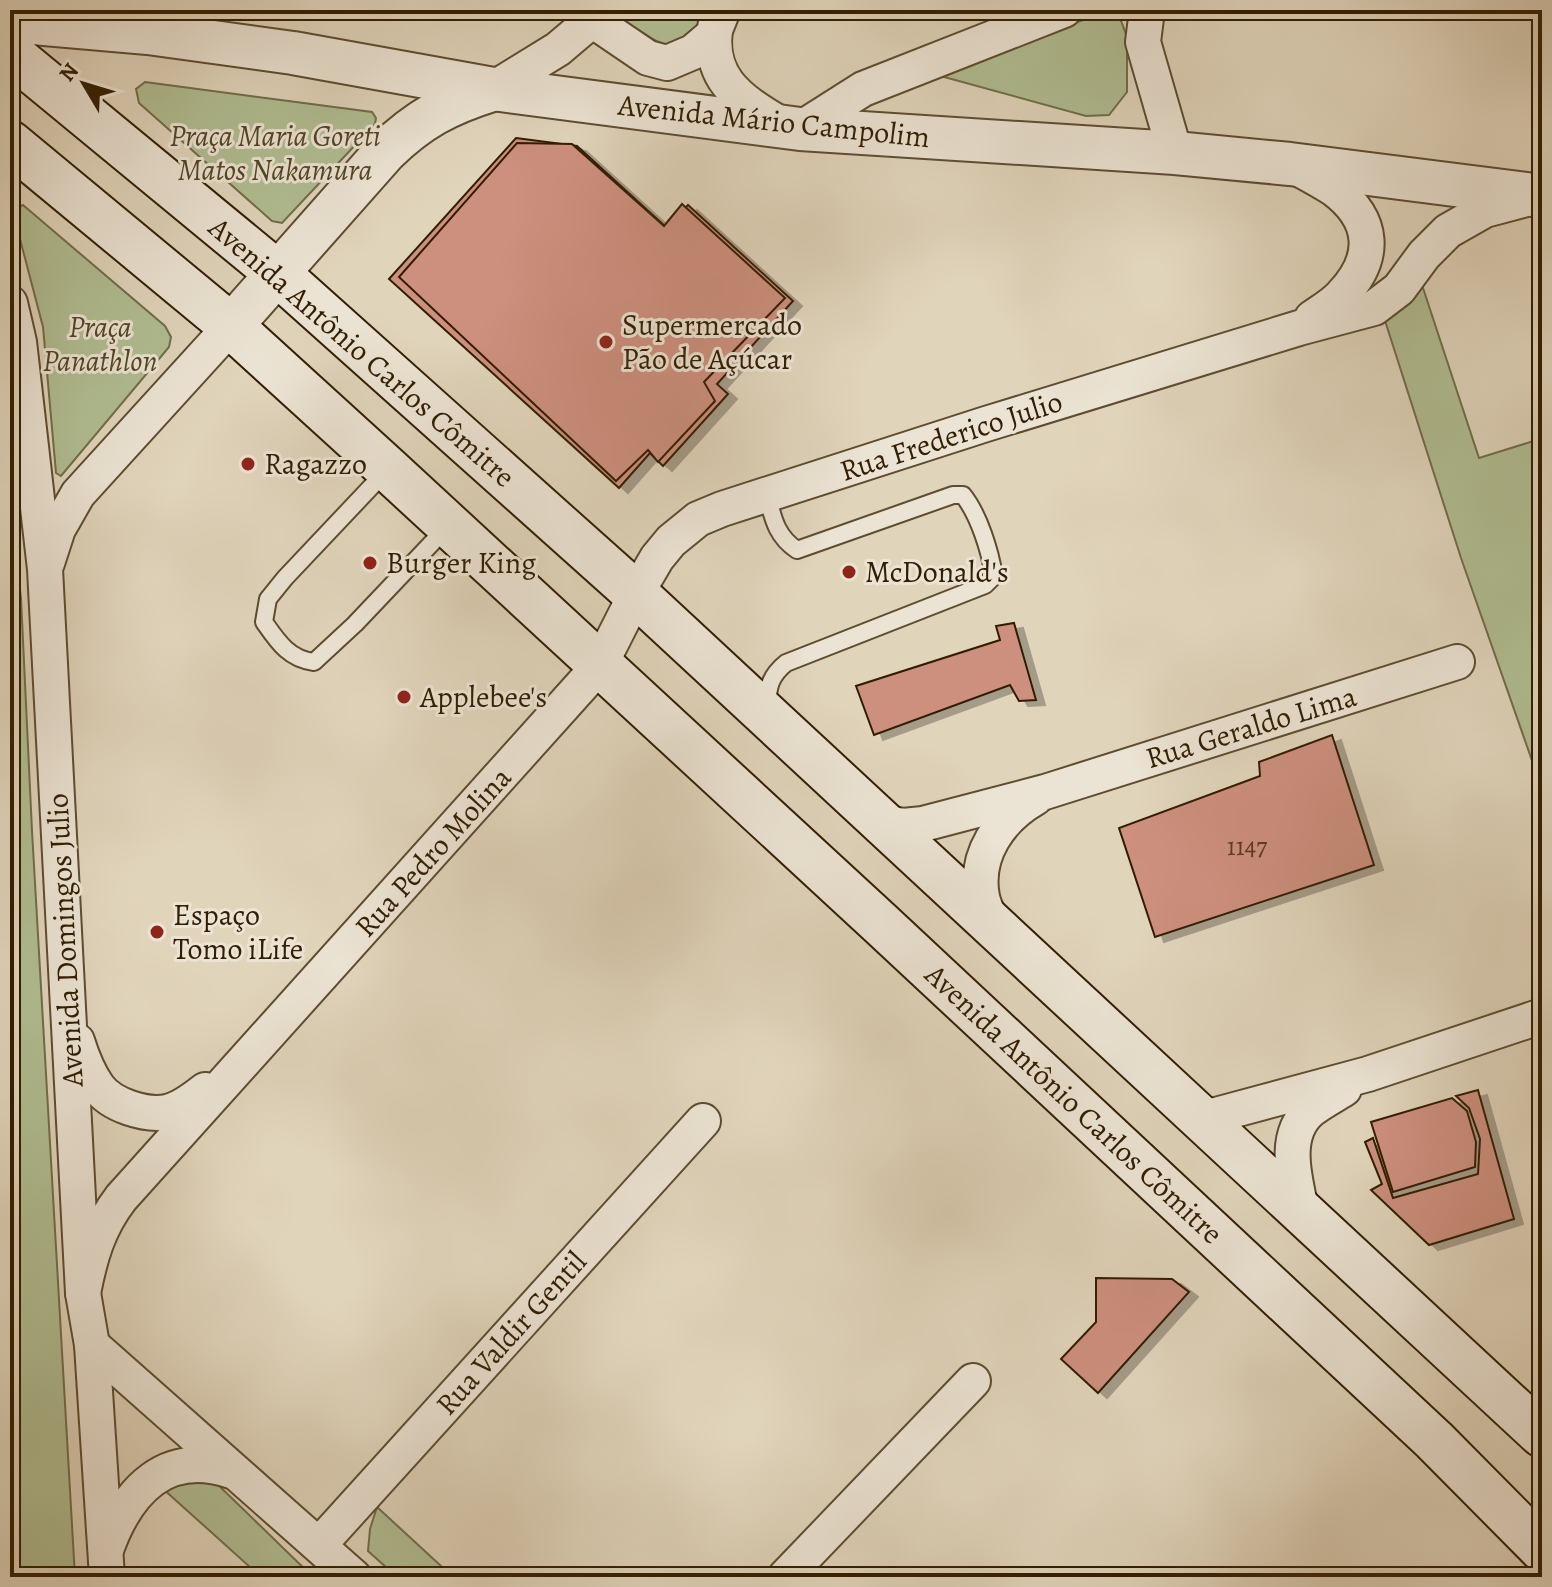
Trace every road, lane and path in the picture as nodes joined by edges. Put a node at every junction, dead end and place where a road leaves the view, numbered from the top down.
1 (1064, 10) edge
2 (1147, 10) edge
3 (598, 15) edge
4 (718, 18) edge
5 (10, 21) edge
6 (10, 53) edge
7 (493, 89) junction
8 (791, 127) junction
9 (10, 143) edge
10 (1175, 153) junction
11 (1290, 164) junction
12 (1542, 197) edge
13 (277, 273) junction
14 (10, 303) edge
15 (231, 326) junction
16 (1299, 328) junction
17 (388, 469) junction
18 (767, 495) junction
19 (448, 525) junction
20 (45, 569) junction
21 (636, 594) junction
22 (1457, 662) dead end
23 (600, 665) junction
24 (766, 712) junction
25 (1045, 792) junction
26 (962, 814) junction
27 (882, 822) junction
28 (981, 866) junction
29 (993, 927) junction
30 (67, 1006) junction
31 (1542, 1016) edge
32 (267, 1038) junction
33 (1368, 1074) junction
34 (1201, 1119) junction
35 (703, 1121) dead end
36 (1302, 1213) junction
37 (83, 1293) junction
38 (92, 1345) junction
39 (973, 1381) dead end
40 (1542, 1435) edge
41 (231, 1471) junction
42 (319, 1545) junction
43 (1542, 1549) edge
44 (107, 1564) edge
45 (354, 1577) edge
46 (785, 1577) edge

1 - 8 street
2 - 10 street
3 - 4 street
3 - 7 street
4 - 8 street
5 - 7 street, Avenida Mário Campolim
6 - 13 main road, Avenida Antônio Carlos Cômitre
7 - 8 street, Avenida Mário Campolim
7 - 13 street
8 - 10 street, Avenida Mário Campolim
9 - 15 main road, Avenida Antônio Carlos Cômitre
10 - 11 street, Avenida Mário Campolim
11 - 12 street, Avenida Mário Campolim
11 - 16 street, Rua Frederico Julio
12 - 16 street, Rua Frederico Julio
13 - 15 street
13 - 21 main road, Avenida Antônio Carlos Cômitre
14 - 20 street, Avenida Domingos Julio
15 - 17 main road, Avenida Antônio Carlos Cômitre
15 - 20 street
16 - 18 street, Rua Frederico Julio
17 - 19 main road, Avenida Antônio Carlos Cômitre
17 - 19 lane
18 - 21 street, Rua Frederico Julio
18 - 24 lane
19 - 23 main road, Avenida Antônio Carlos Cômitre
20 - 30 street, Avenida Domingos Julio
21 - 23 street
21 - 24 main road, Avenida Antônio Carlos Cômitre
22 - 25 street, Rua Geraldo Lima
23 - 32 street, Rua Pedro Molina
23 - 43 main road, Avenida Antônio Carlos Cômitre
24 - 27 main road, Avenida Antônio Carlos Cômitre
25 - 26 street, Rua Geraldo Lima
25 - 28 street, Rua Geraldo Lima
26 - 27 street, Rua Geraldo Lima
26 - 28 street
27 - 29 main road, Avenida Antônio Carlos Cômitre
28 - 29 street
29 - 34 main road, Avenida Antônio Carlos Cômitre
30 - 32 street, Rua Pedro Molina
30 - 37 street, Avenida Domingos Julio
31 - 33 street
32 - 37 street, Rua Pedro Molina
33 - 34 street
33 - 36 street
34 - 36 main road, Avenida Antônio Carlos Cômitre
35 - 42 street, Rua Valdir Gentil
36 - 40 main road, Avenida Antônio Carlos Cômitre
37 - 38 street, Avenida Domingos Julio
38 - 41 street
38 - 44 street, Avenida Domingos Julio
39 - 46 street
41 - 42 street
41 - 44 street
42 - 45 street

